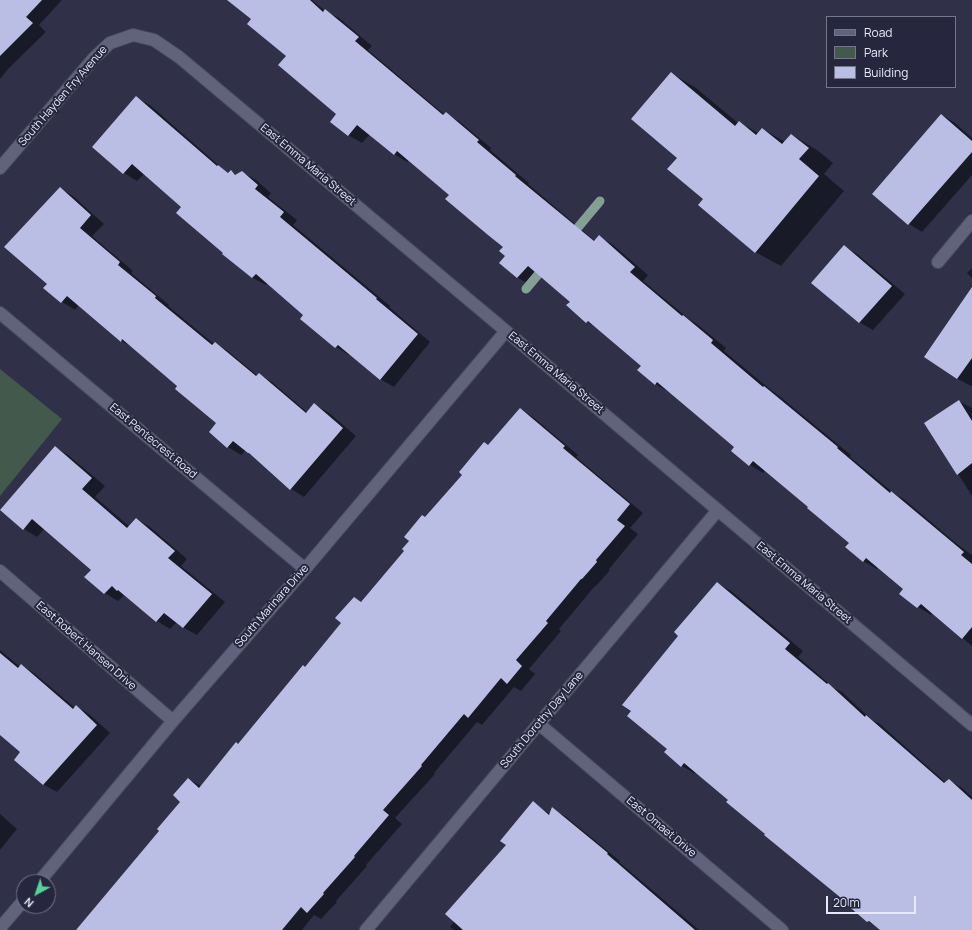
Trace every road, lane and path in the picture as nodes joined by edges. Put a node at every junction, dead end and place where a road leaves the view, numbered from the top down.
1 (133, 35) joint
2 (0, 168) edge
3 (972, 221) edge
4 (938, 262) dead end
5 (0, 313) edge
6 (506, 331) junction
7 (718, 510) junction
8 (305, 569) junction
9 (0, 571) edge
10 (173, 721) junction
11 (539, 724) junction
12 (972, 725) edge
13 (46, 874) edge
14 (16, 909) edge
15 (0, 928) edge
16 (366, 930) edge
17 (782, 930) edge

1 - 2 street, South Hayden Fry Avenue
1 - 6 street, East Emma Maria Street
3 - 4 street
5 - 8 street, East Pentecrest Road
6 - 7 street, East Emma Maria Street
6 - 8 street, South Marinara Drive
7 - 11 street, South Dorothy Day Lane
7 - 12 street, East Emma Maria Street
8 - 10 street, South Marinara Drive
9 - 10 street, East Robert Hansen Drive
10 - 13 street, South Marinara Drive
11 - 16 street, South Dorothy Day Lane
11 - 17 street, East Omaet Drive
14 - 15 street

